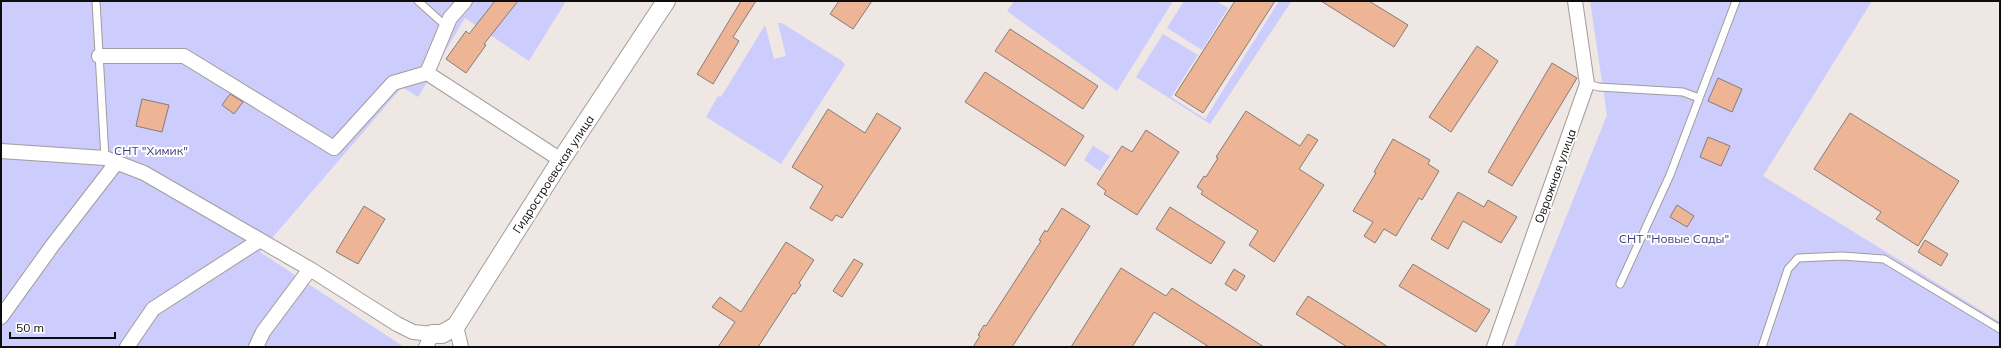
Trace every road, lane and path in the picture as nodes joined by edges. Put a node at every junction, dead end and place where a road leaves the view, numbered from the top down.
1 (96, 1) edge
2 (418, 1) edge
3 (465, 1) edge
4 (666, 1) edge
5 (1575, 1) edge
6 (1736, 1) edge
7 (446, 27) junction
8 (99, 56) junction
9 (427, 73) junction
10 (1587, 84) junction
11 (1699, 98) junction
12 (1, 151) edge
13 (111, 160) junction
14 (561, 160) junction
15 (260, 240) junction
16 (310, 269) junction
17 (1620, 284) dead end
18 (1, 317) edge
19 (456, 326) junction
20 (2000, 330) edge
21 (429, 341) edge
22 (127, 347) edge
23 (256, 347) edge
24 (461, 347) edge
25 (1494, 347) edge
26 (1762, 347) edge

1 - 8 lane
2 - 7 lane
3 - 7 street
4 - 14 street, Гидростроевская улица
5 - 10 street, Овражная улица
6 - 11 lane
7 - 9 street
8 - 9 street
8 - 13 lane
9 - 14 street
10 - 11 lane
10 - 25 street, Овражная улица
11 - 17 lane
12 - 13 street
13 - 15 street
13 - 18 street
14 - 19 street, Гидростроевская улица
15 - 16 street
15 - 22 street
16 - 21 street
16 - 23 street
19 - 21 street
19 - 24 street
20 - 26 lane

